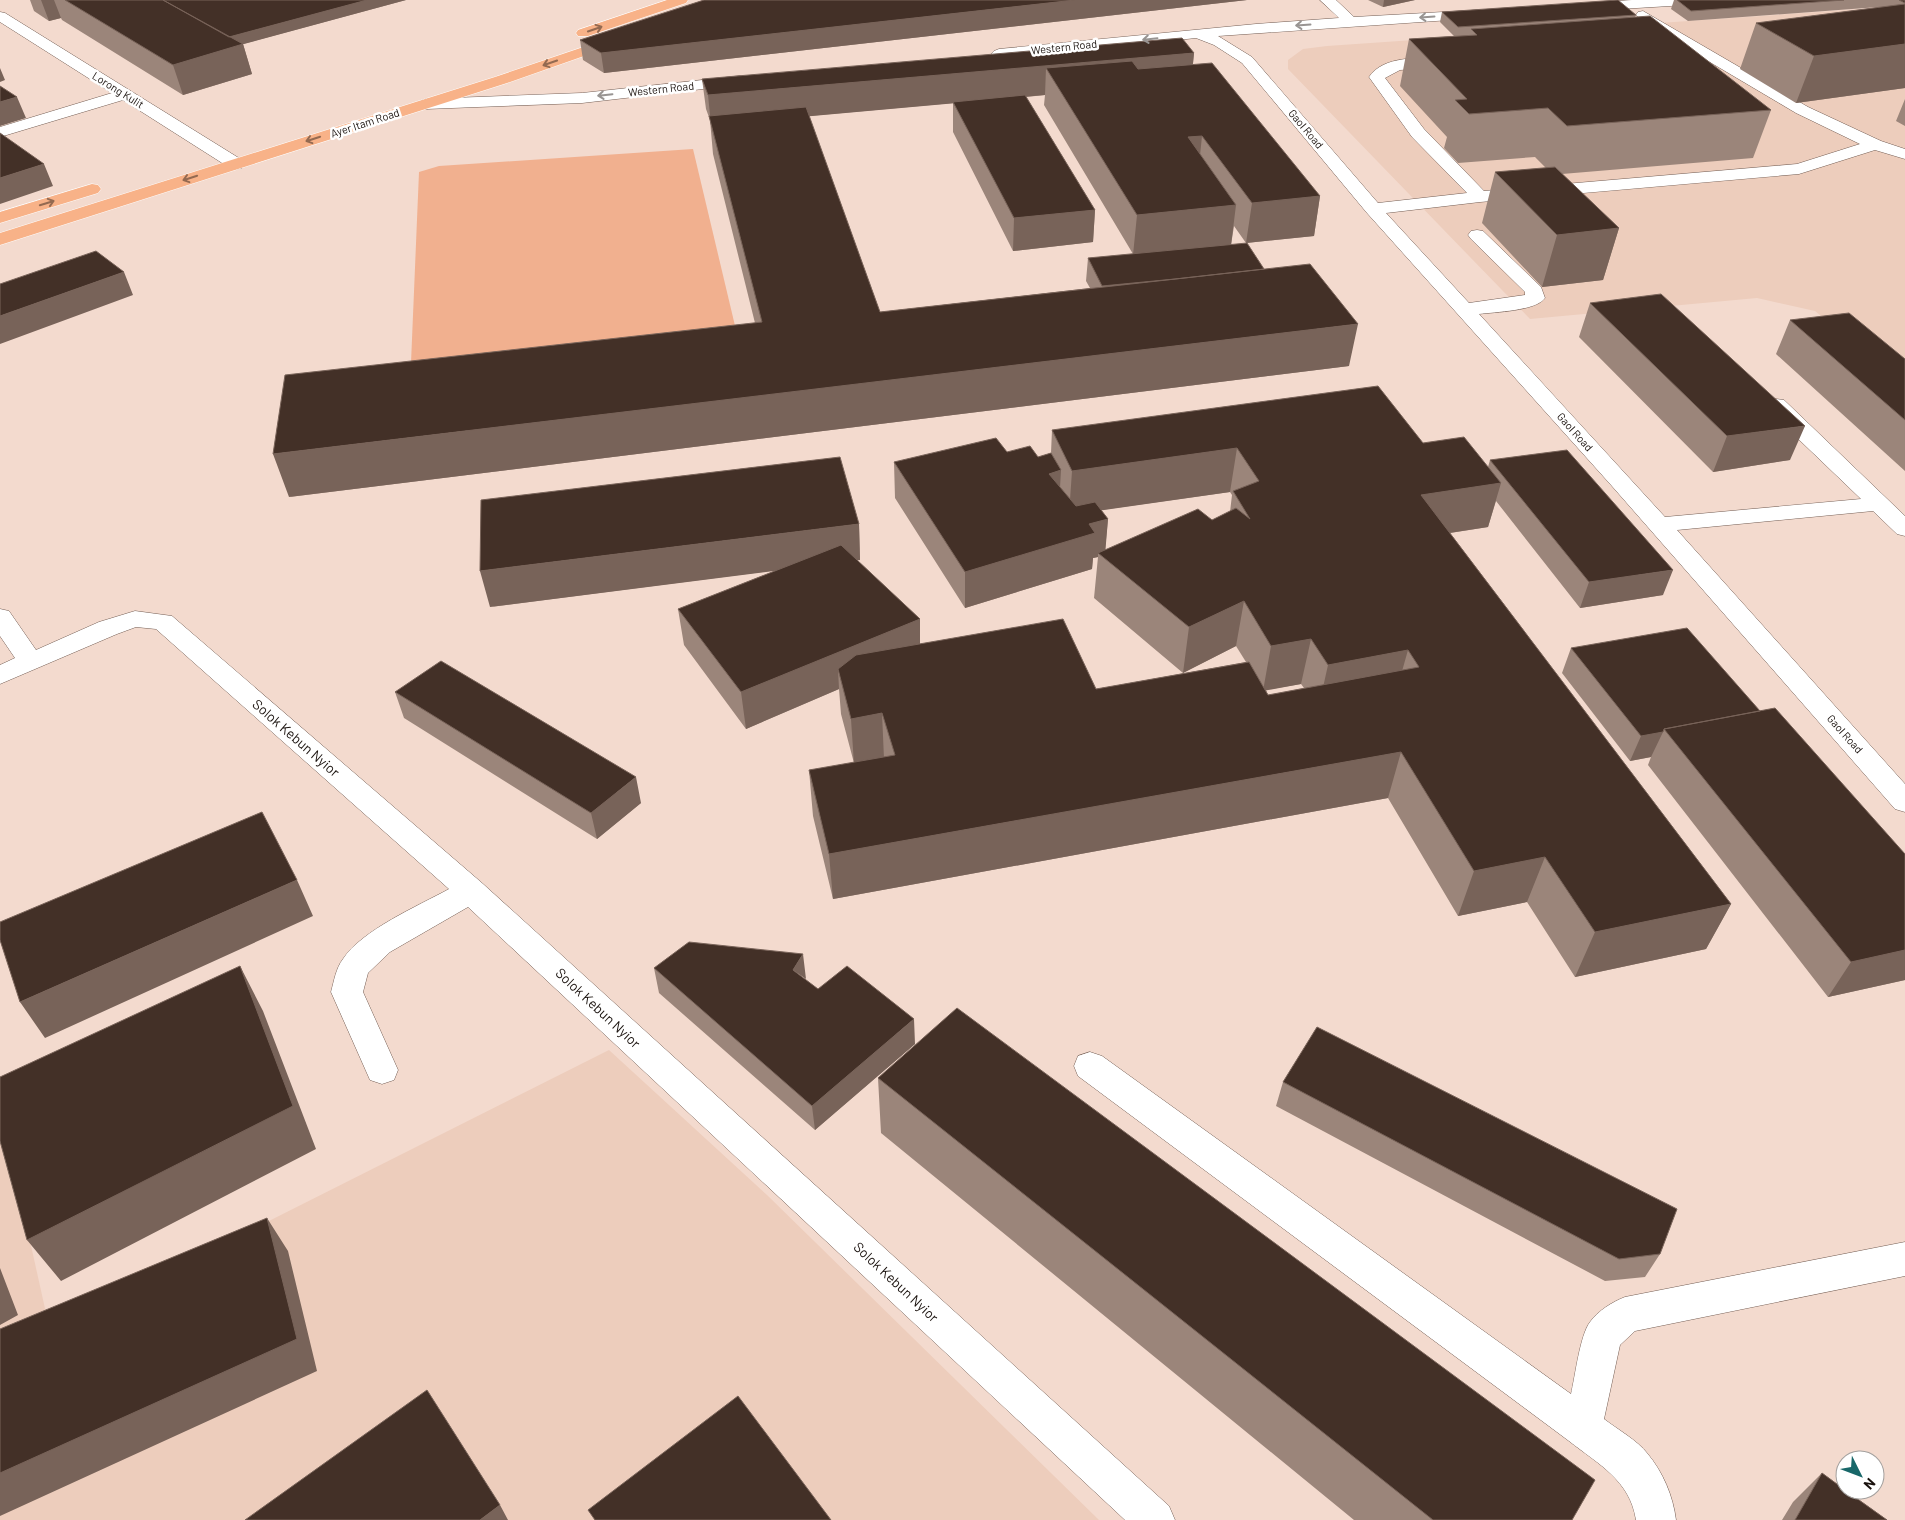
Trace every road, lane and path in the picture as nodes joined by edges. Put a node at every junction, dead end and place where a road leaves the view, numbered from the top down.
1 (681, 0) edge
2 (1327, 0) edge
3 (1703, 0) edge
4 (1630, 5) junction
5 (1574, 8) edge
6 (1497, 13) edge
7 (0, 16) edge
8 (1350, 22) junction
9 (1256, 28) junction
10 (28, 34) junction
11 (1198, 34) junction
12 (627, 36) edge
13 (570, 37) dead end
14 (9, 39) dead end
15 (979, 56) edge
16 (1247, 60) junction
17 (1459, 60) edge
18 (751, 80) edge
19 (126, 94) junction
20 (426, 104) junction
21 (0, 132) edge
22 (234, 145) dead end
23 (1876, 145) junction
24 (215, 151) junction
25 (1905, 154) edge
26 (196, 157) dead end
27 (236, 164) junction
28 (104, 186) dead end
29 (1480, 197) junction
30 (1373, 209) junction
31 (0, 218) edge
32 (1478, 235) dead end
33 (0, 239) edge
34 (1464, 310) junction
35 (1764, 393) edge
36 (1879, 504) junction
37 (1660, 525) junction
38 (1905, 529) edge
39 (1, 622) edge
40 (30, 662) junction
41 (0, 675) edge
42 (1905, 802) edge
43 (471, 890) junction
44 (1090, 1066) dead end
45 (382, 1070) dead end
46 (1905, 1259) edge
47 (1583, 1426) junction
48 (1155, 1520) edge
49 (1656, 1520) edge

13 -> 1 main road
2 - 8 street
3 - 4 street
4 - 5 street
4 - 23 street
6 -> 8 street, Western Road
7 - 10 street, Lorong Kulit
8 -> 9 street, Western Road
9 - 11 street, Western Road
9 - 16 street
10 - 14 street
10 - 19 street, Lorong Kulit
11 -> 15 street, Western Road
11 - 16 street, Gaol Road
12 -> 20 main road, Ayer Itam Road
16 - 30 street, Gaol Road
17 - 29 street
18 -> 20 street, Western Road
19 - 21 street
19 - 24 street, Lorong Kulit
20 -> 27 main road, Ayer Itam Road
22 - 24 main road
23 - 25 street
23 - 29 street
24 - 26 main road
24 - 27 street, Lorong Kulit
27 -> 33 main road, Ayer Itam Road
31 -> 28 main road
29 - 30 street
30 - 34 street, Gaol Road
32 - 34 street
34 - 37 street, Gaol Road
35 - 36 street
36 - 37 street
36 - 38 street
37 - 42 street, Gaol Road
39 - 40 street
40 - 41 street, Solok Kebun Nyior
40 - 43 street, Solok Kebun Nyior
43 - 45 street
43 - 48 street, Solok Kebun Nyior
44 - 47 street
46 - 47 street
47 - 49 street

